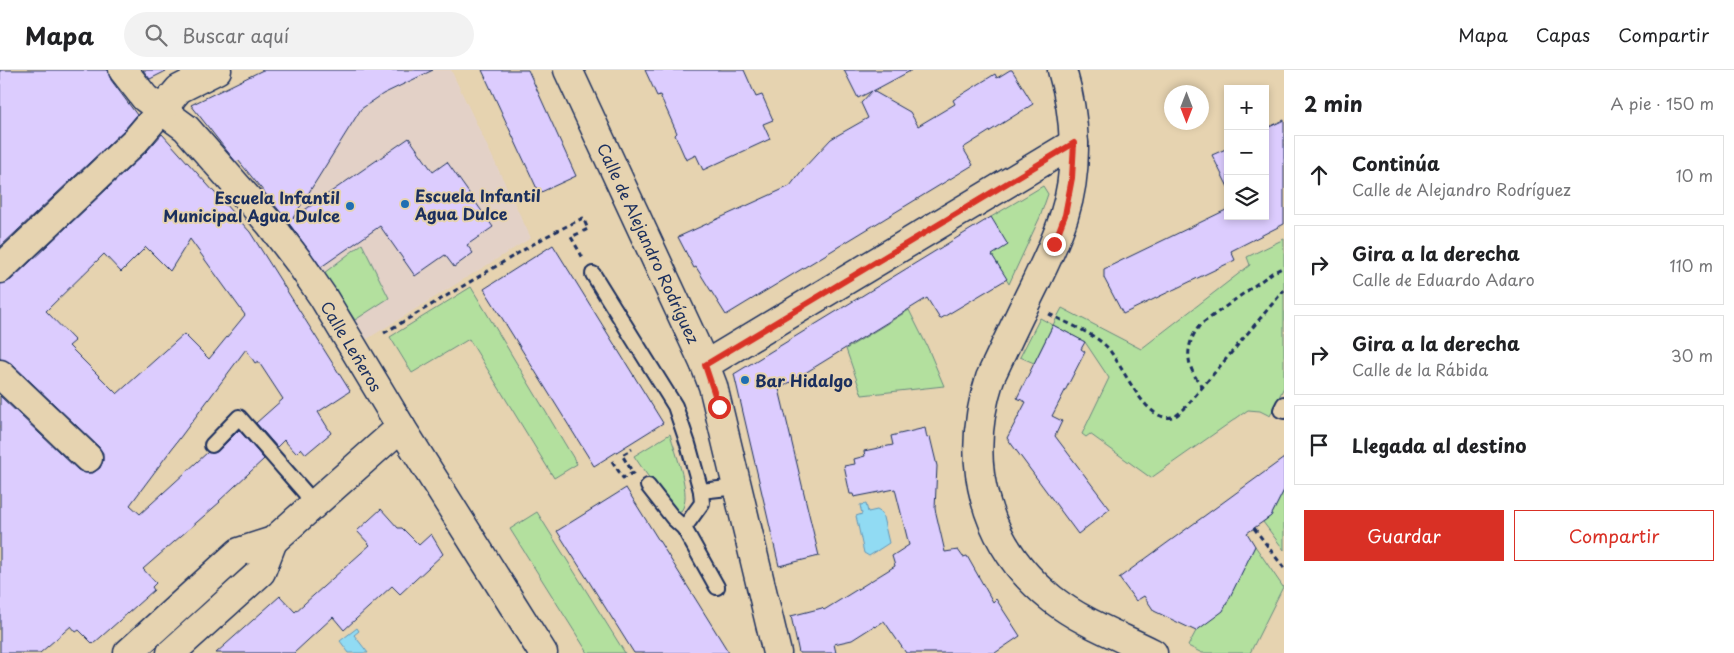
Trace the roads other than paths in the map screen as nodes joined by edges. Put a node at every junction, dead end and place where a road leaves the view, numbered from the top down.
1 (123, 70) edge
2 (216, 70) edge
3 (568, 70) edge
4 (1062, 70) edge
5 (161, 109) junction
6 (1074, 143) junction
7 (0, 270) edge
8 (593, 274) dead end
9 (705, 365) junction
10 (0, 374) edge
11 (1284, 404) edge
12 (1284, 411) edge
13 (401, 427) junction
14 (212, 445) dead end
15 (88, 458) dead end
16 (648, 486) dead end
17 (737, 487) junction
18 (701, 491) junction
19 (315, 504) junction
20 (684, 528) junction
21 (273, 541) junction
22 (717, 587) dead end
23 (128, 653) edge
24 (171, 653) edge
25 (543, 653) edge
26 (777, 653) edge
27 (1153, 653) edge

1 - 5 street, Calle Leñeros
2 - 5 street
3 - 9 street, Calle de Alejandro Rodríguez
4 - 6 street
5 - 7 street
5 - 13 street, Calle Leñeros
6 - 9 street
6 - 27 street
8 - 18 lane
9 - 17 street, Calle de Alejandro Rodríguez
10 - 15 street
11 - 12 lane
13 - 19 street
13 - 25 street, Calle Leñeros
14 - 19 lane
16 - 20 lane
17 - 18 lane
17 - 26 street, Calle de Alejandro Rodríguez
18 - 20 lane
19 - 21 street
20 - 22 lane
21 - 23 street
21 - 24 street

